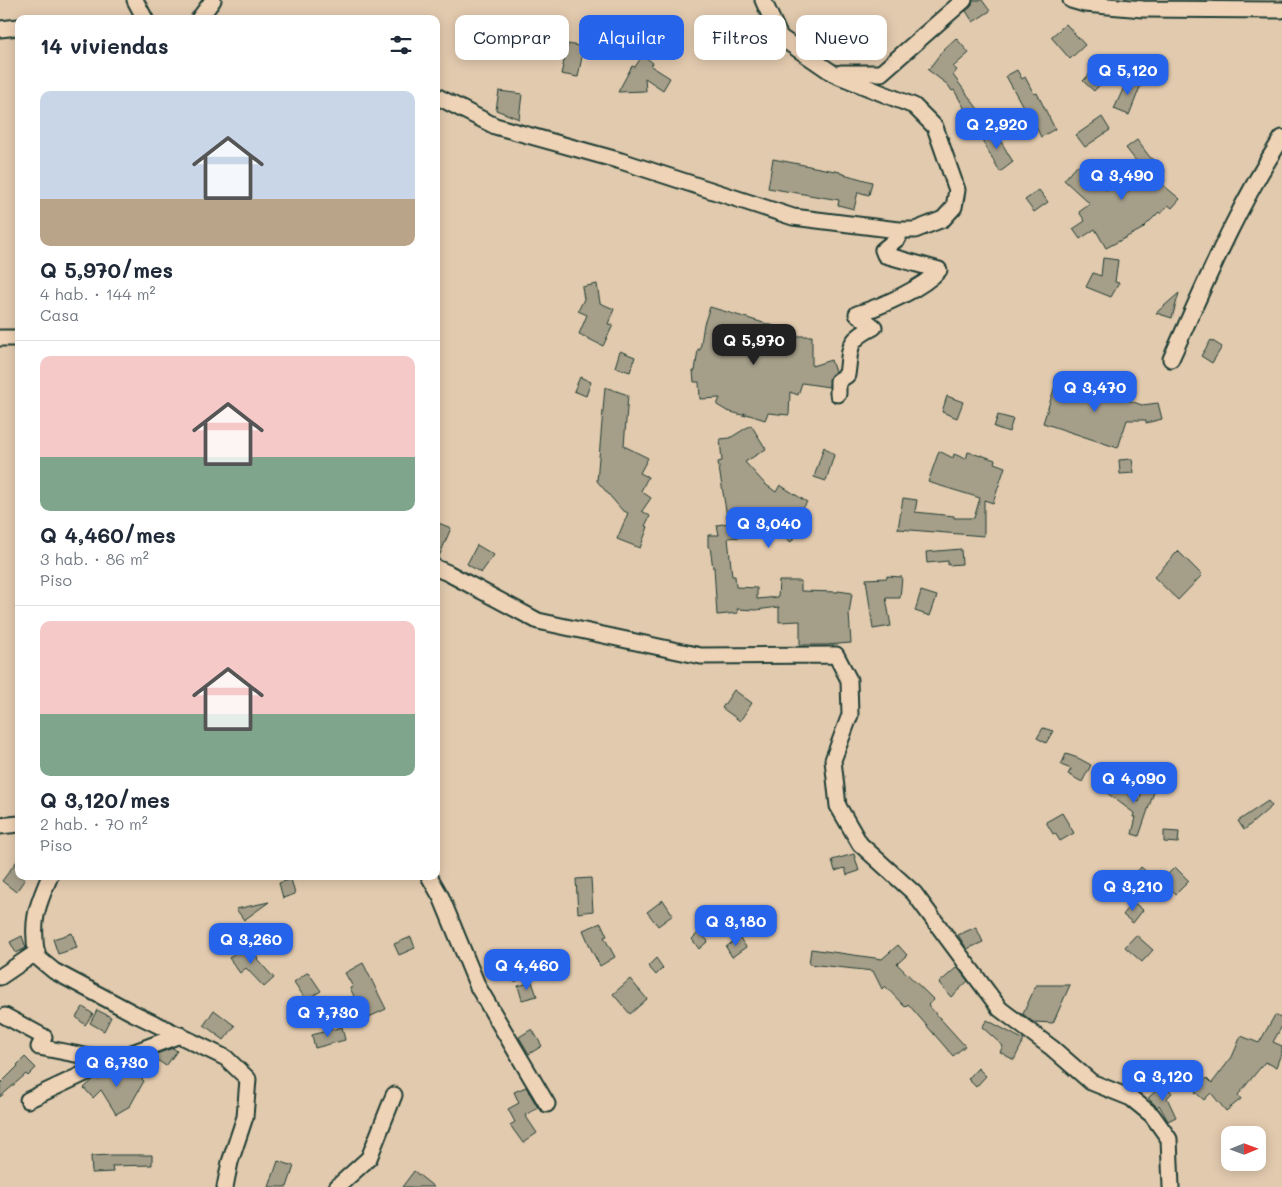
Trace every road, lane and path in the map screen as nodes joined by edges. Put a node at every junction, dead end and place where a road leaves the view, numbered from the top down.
1 (135, 0) edge
2 (213, 0) edge
3 (763, 0) edge
4 (962, 0) edge
5 (1071, 0) edge
6 (1282, 10) edge
7 (143, 15) edge
8 (202, 15) edge
9 (15, 27) edge
10 (0, 29) edge
11 (834, 74) junction
12 (440, 98) edge
13 (1282, 138) edge
14 (898, 230) junction
15 (0, 338) edge
16 (15, 338) edge
17 (1171, 359) dead end
18 (838, 394) dead end
19 (440, 570) edge
20 (15, 824) edge
21 (0, 826) edge
22 (48, 880) edge
23 (431, 880) edge
24 (37, 952) junction
25 (0, 977) edge
26 (5, 1016) dead end
27 (180, 1035) junction
28 (111, 1061) junction
29 (394, 1095) dead end
30 (28, 1100) dead end
31 (547, 1104) dead end
32 (225, 1187) edge
33 (337, 1187) edge
34 (1171, 1187) edge

1 - 7 street
2 - 8 street
3 - 11 street
4 - 11 street
5 - 6 street
9 - 10 street
11 - 14 street
12 - 14 street
13 - 17 street
14 - 18 street
15 - 16 street
19 - 34 street
20 - 21 street
22 - 24 street
23 - 31 street
24 - 25 street
24 - 27 street
26 - 28 street
27 - 28 street
27 - 32 street
28 - 30 street
29 - 33 street

